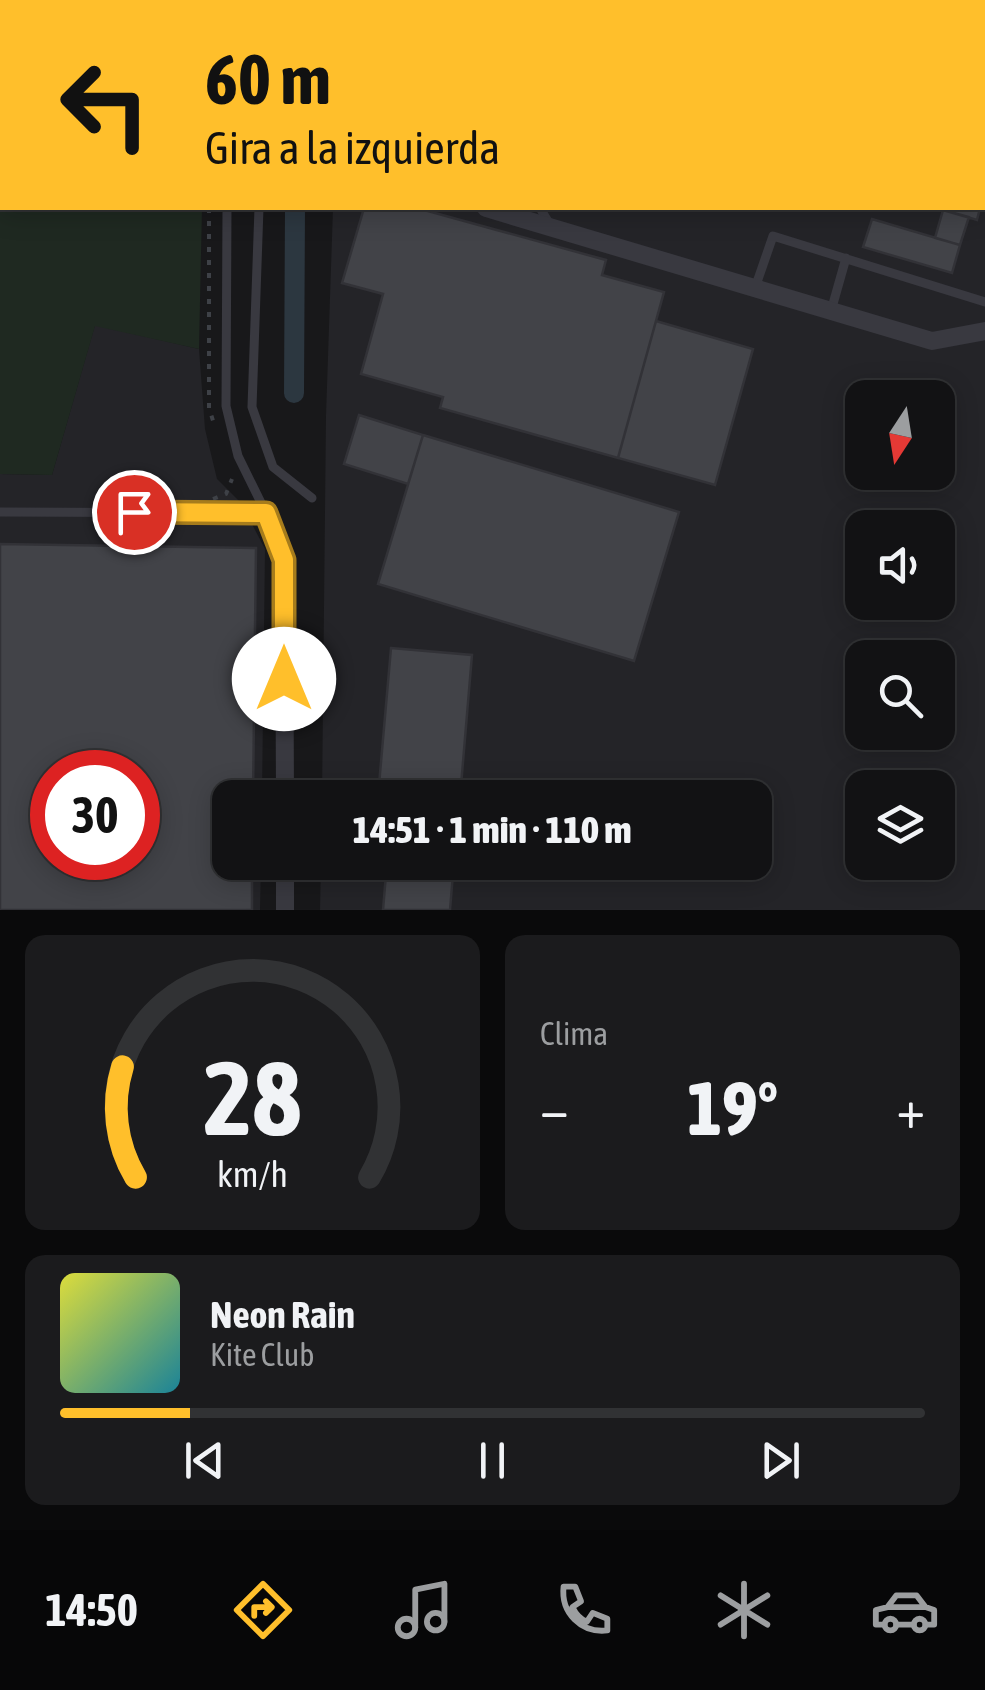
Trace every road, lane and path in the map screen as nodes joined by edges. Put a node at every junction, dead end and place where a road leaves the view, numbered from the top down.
1 (226, 210) edge
2 (259, 210) edge
3 (493, 210) edge
4 (541, 210) edge
5 (550, 226) junction
6 (846, 258) junction
7 (756, 288) junction
8 (985, 302) edge
9 (831, 311) junction
10 (985, 331) edge
11 (312, 498) dead end
12 (0, 512) edge
13 (266, 513) junction
14 (277, 543) joint
15 (284, 780) edge
16 (285, 880) edge
17 (285, 910) edge

1 - 13 lane
2 - 11 lane
3 - 5 street
4 - 5 lane
5 - 7 street
6 - 7 lane
6 - 8 lane
6 - 9 lane
7 - 9 street
9 - 10 street
12 - 13 lane
13 - 14 lane
14 - 15 street
16 - 17 street

